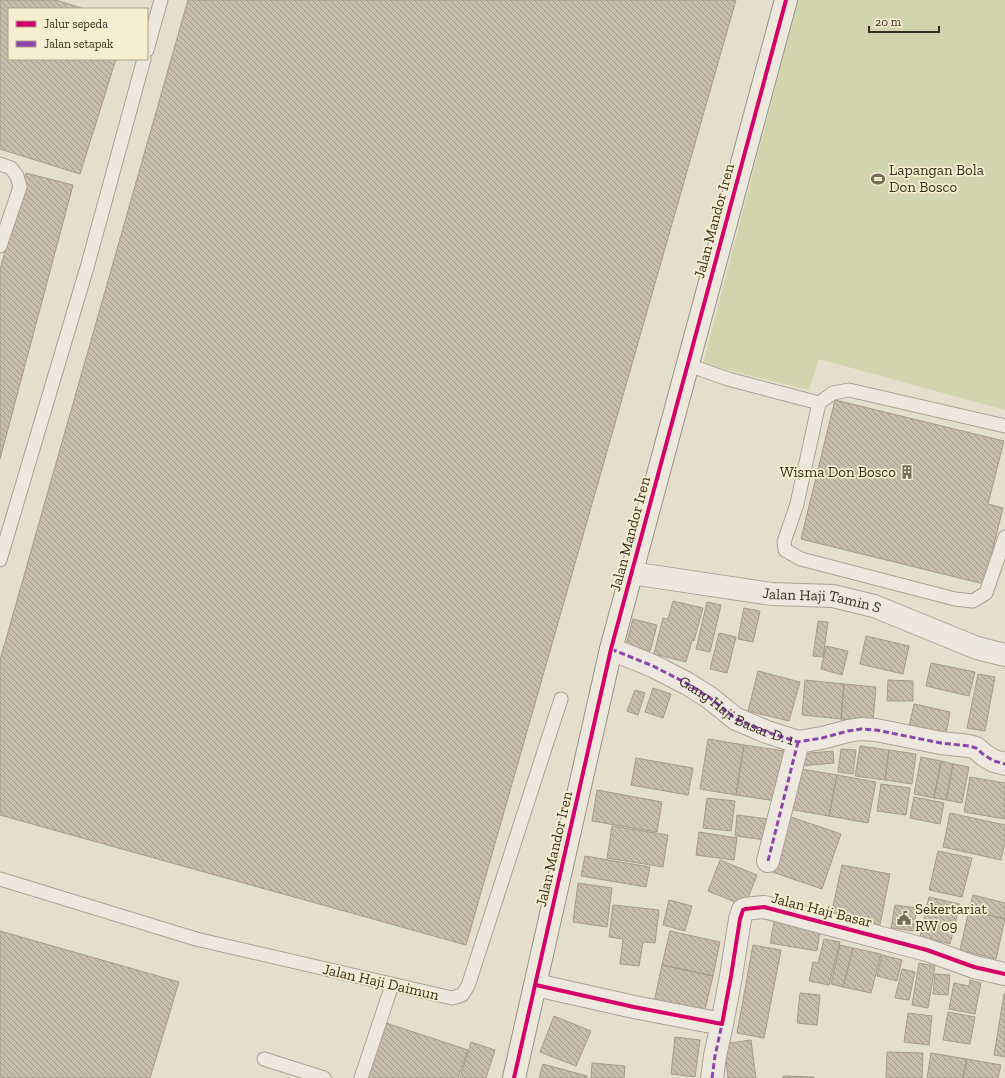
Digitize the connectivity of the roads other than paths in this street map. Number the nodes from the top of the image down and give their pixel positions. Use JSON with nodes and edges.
{"nodes":[{"id":1,"x":161,"y":0,"type":"edge"},
{"id":2,"x":786,"y":0,"type":"edge"},
{"id":3,"x":148,"y":46,"type":"edge"},
{"id":4,"x":144,"y":60,"type":"edge"},
{"id":5,"x":0,"y":164,"type":"edge"},
{"id":6,"x":0,"y":246,"type":"edge"},
{"id":7,"x":688,"y":364,"type":"junction"},
{"id":8,"x":819,"y":403,"type":"junction"},
{"id":9,"x":1005,"y":426,"type":"edge"},
{"id":10,"x":1005,"y":537,"type":"edge"},
{"id":11,"x":0,"y":560,"type":"edge"},
{"id":12,"x":631,"y":573,"type":"junction"},
{"id":13,"x":611,"y":649,"type":"junction"},
{"id":14,"x":1005,"y":656,"type":"edge"},
{"id":15,"x":561,"y":699,"type":"dead end"},
{"id":16,"x":798,"y":742,"type":"junction"},
{"id":17,"x":1005,"y":764,"type":"edge"},
{"id":18,"x":768,"y":860,"type":"dead end"},
{"id":19,"x":0,"y":879,"type":"edge"},
{"id":20,"x":1005,"y":974,"type":"edge"},
{"id":21,"x":392,"y":985,"type":"junction"},
{"id":22,"x":536,"y":985,"type":"junction"},
{"id":23,"x":722,"y":1024,"type":"junction"},
{"id":24,"x":264,"y":1059,"type":"dead end"},
{"id":25,"x":324,"y":1078,"type":"edge"},
{"id":26,"x":361,"y":1078,"type":"edge"},
{"id":27,"x":514,"y":1078,"type":"edge"},
{"id":28,"x":712,"y":1078,"type":"edge"}],
"edges":[{"from":1,"to":3,"type":"lane"},
{"from":2,"to":7,"type":"street","name":"Jalan Mandor Iren"},
{"from":4,"to":11,"type":"lane"},
{"from":5,"to":6,"type":"lane"},
{"from":7,"to":8,"type":"lane"},
{"from":7,"to":12,"type":"street","name":"Jalan Mandor Iren"},
{"from":8,"to":9,"type":"lane"},
{"from":8,"to":10,"type":"lane"},
{"from":12,"to":13,"type":"street","name":"Jalan Mandor Iren"},
{"from":12,"to":14,"type":"street","name":"Jalan Haji Tamin S"},
{"from":13,"to":16,"type":"street","name":"Gang Haji Basar D. 1"},
{"from":13,"to":22,"type":"street","name":"Jalan Mandor Iren"},
{"from":15,"to":21,"type":"lane","name":"Jalan Haji Daimun"},
{"from":16,"to":17,"type":"street","name":"Gang Haji Basar D. 1"},
{"from":16,"to":18,"type":"street"},
{"from":19,"to":21,"type":"lane","name":"Jalan Haji Daimun"},
{"from":20,"to":23,"type":"street","name":"Jalan Haji Basar"},
{"from":21,"to":26,"type":"lane"},
{"from":22,"to":23,"type":"street"},
{"from":22,"to":27,"type":"street","name":"Jalan Mandor Iren"},
{"from":23,"to":28,"type":"street"},
{"from":24,"to":25,"type":"lane"}]}
